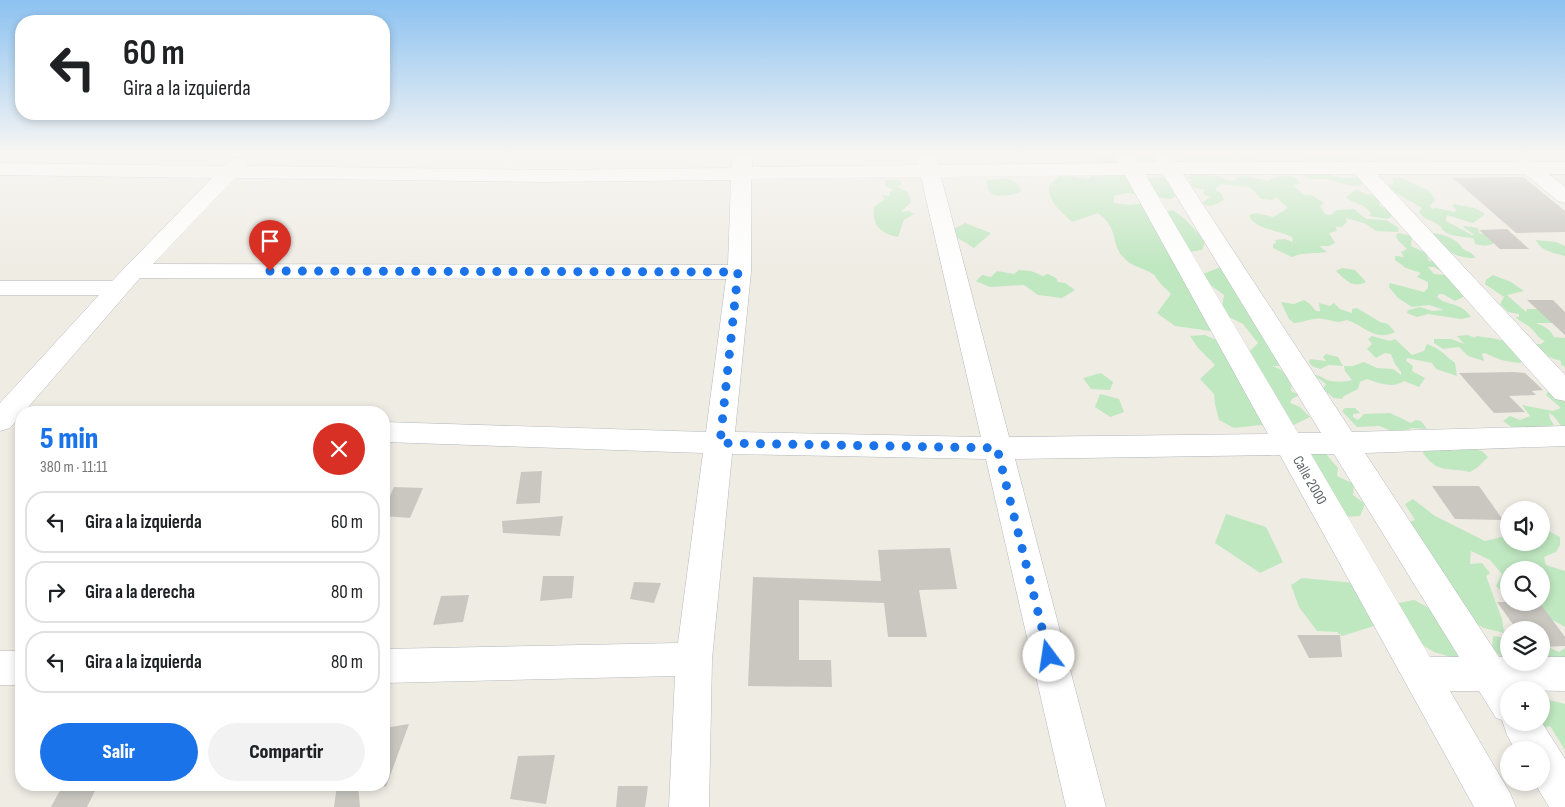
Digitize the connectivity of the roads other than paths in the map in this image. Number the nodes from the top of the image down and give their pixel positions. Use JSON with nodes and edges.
{"nodes":[{"id":1,"x":212,"y":191,"type":"edge"},
{"id":2,"x":741,"y":191,"type":"edge"},
{"id":3,"x":934,"y":191,"type":"edge"},
{"id":4,"x":1144,"y":191,"type":"edge"},
{"id":5,"x":1183,"y":191,"type":"edge"},
{"id":6,"x":1381,"y":191,"type":"edge"},
{"id":7,"x":1230,"y":265,"type":"junction"},
{"id":8,"x":1187,"y":266,"type":"junction"},
{"id":9,"x":134,"y":271,"type":"junction"},
{"id":10,"x":738,"y":272,"type":"junction"},
{"id":11,"x":0,"y":288,"type":"edge"},
{"id":12,"x":118,"y":288,"type":"junction"},
{"id":13,"x":1565,"y":392,"type":"edge"},
{"id":14,"x":0,"y":421,"type":"edge"},
{"id":15,"x":0,"y":430,"type":"edge"},
{"id":16,"x":15,"y":430,"type":"edge"},
{"id":17,"x":390,"y":432,"type":"edge"},
{"id":18,"x":1565,"y":436,"type":"edge"},
{"id":19,"x":1341,"y":442,"type":"junction"},
{"id":20,"x":720,"y":443,"type":"junction"},
{"id":21,"x":1289,"y":445,"type":"junction"},
{"id":22,"x":997,"y":448,"type":"junction"},
{"id":23,"x":694,"y":658,"type":"junction"},
{"id":24,"x":390,"y":666,"type":"edge"},
{"id":25,"x":0,"y":668,"type":"edge"},
{"id":26,"x":15,"y":668,"type":"edge"},
{"id":27,"x":1489,"y":673,"type":"junction"},
{"id":28,"x":1420,"y":674,"type":"junction"},
{"id":29,"x":1565,"y":674,"type":"edge"},
{"id":30,"x":1500,"y":691,"type":"edge"},
{"id":31,"x":1550,"y":771,"type":"edge"},
{"id":32,"x":1565,"y":795,"type":"edge"},
{"id":33,"x":689,"y":807,"type":"edge"},
{"id":34,"x":1086,"y":807,"type":"edge"},
{"id":35,"x":1496,"y":807,"type":"edge"}],
"edges":[{"from":1,"to":9,"type":"street"},
{"from":2,"to":10,"type":"street"},
{"from":3,"to":22,"type":"street"},
{"from":4,"to":8,"type":"street","name":"Calle 2000"},
{"from":5,"to":7,"type":"street"},
{"from":6,"to":13,"type":"street"},
{"from":7,"to":8,"type":"street"},
{"from":7,"to":19,"type":"street"},
{"from":8,"to":21,"type":"street","name":"Calle 2000"},
{"from":9,"to":10,"type":"street"},
{"from":9,"to":12,"type":"street"},
{"from":10,"to":20,"type":"street"},
{"from":11,"to":12,"type":"street"},
{"from":12,"to":14,"type":"street"},
{"from":15,"to":16,"type":"street"},
{"from":17,"to":20,"type":"street"},
{"from":18,"to":19,"type":"street"},
{"from":19,"to":21,"type":"street"},
{"from":19,"to":27,"type":"street"},
{"from":20,"to":22,"type":"street"},
{"from":20,"to":23,"type":"street"},
{"from":21,"to":22,"type":"street"},
{"from":21,"to":28,"type":"street","name":"Calle 2000"},
{"from":22,"to":34,"type":"street"},
{"from":23,"to":24,"type":"street"},
{"from":23,"to":33,"type":"street"},
{"from":25,"to":26,"type":"street"},
{"from":27,"to":28,"type":"street"},
{"from":27,"to":29,"type":"street"},
{"from":27,"to":30,"type":"street"},
{"from":28,"to":35,"type":"street","name":"Calle 2000"},
{"from":31,"to":32,"type":"street"}]}
